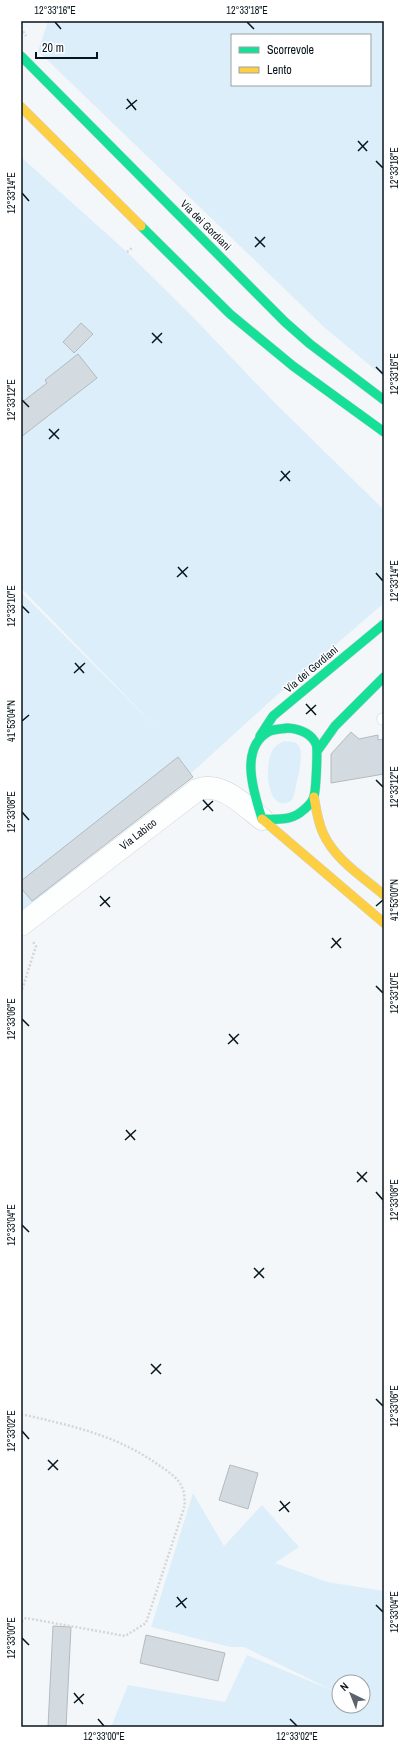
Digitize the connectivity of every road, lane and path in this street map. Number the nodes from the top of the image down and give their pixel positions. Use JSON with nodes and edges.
{"nodes":[{"id":1,"x":21,"y":56,"type":"edge"},
{"id":2,"x":21,"y":107,"type":"edge"},
{"id":3,"x":384,"y":400,"type":"edge"},
{"id":4,"x":384,"y":432,"type":"edge"},
{"id":5,"x":384,"y":624,"type":"edge"},
{"id":6,"x":384,"y":677,"type":"edge"},
{"id":7,"x":259,"y":737,"type":"junction"},
{"id":8,"x":318,"y":750,"type":"junction"},
{"id":9,"x":314,"y":797,"type":"junction"},
{"id":10,"x":262,"y":819,"type":"junction"},
{"id":11,"x":384,"y":895,"type":"edge"},
{"id":12,"x":384,"y":923,"type":"edge"},
{"id":13,"x":26,"y":933,"type":"edge"},
{"id":14,"x":21,"y":993,"type":"edge"},
{"id":15,"x":21,"y":1414,"type":"edge"},
{"id":16,"x":21,"y":1622,"type":"edge"}],
"edges":[{"from":1,"to":3,"type":"street","name":"Via dei Gordiani"},
{"from":2,"to":4,"type":"street"},
{"from":5,"to":7,"type":"street","name":"Via dei Gordiani"},
{"from":6,"to":8,"type":"street"},
{"from":7,"to":8,"type":"street"},
{"from":7,"to":10,"type":"street"},
{"from":8,"to":9,"type":"street"},
{"from":9,"to":10,"type":"street"},
{"from":9,"to":11,"type":"street"},
{"from":10,"to":12,"type":"street"},
{"from":10,"to":13,"type":"street","name":"Via Labico"},
{"from":13,"to":14,"type":"path"},
{"from":15,"to":16,"type":"path"}]}
